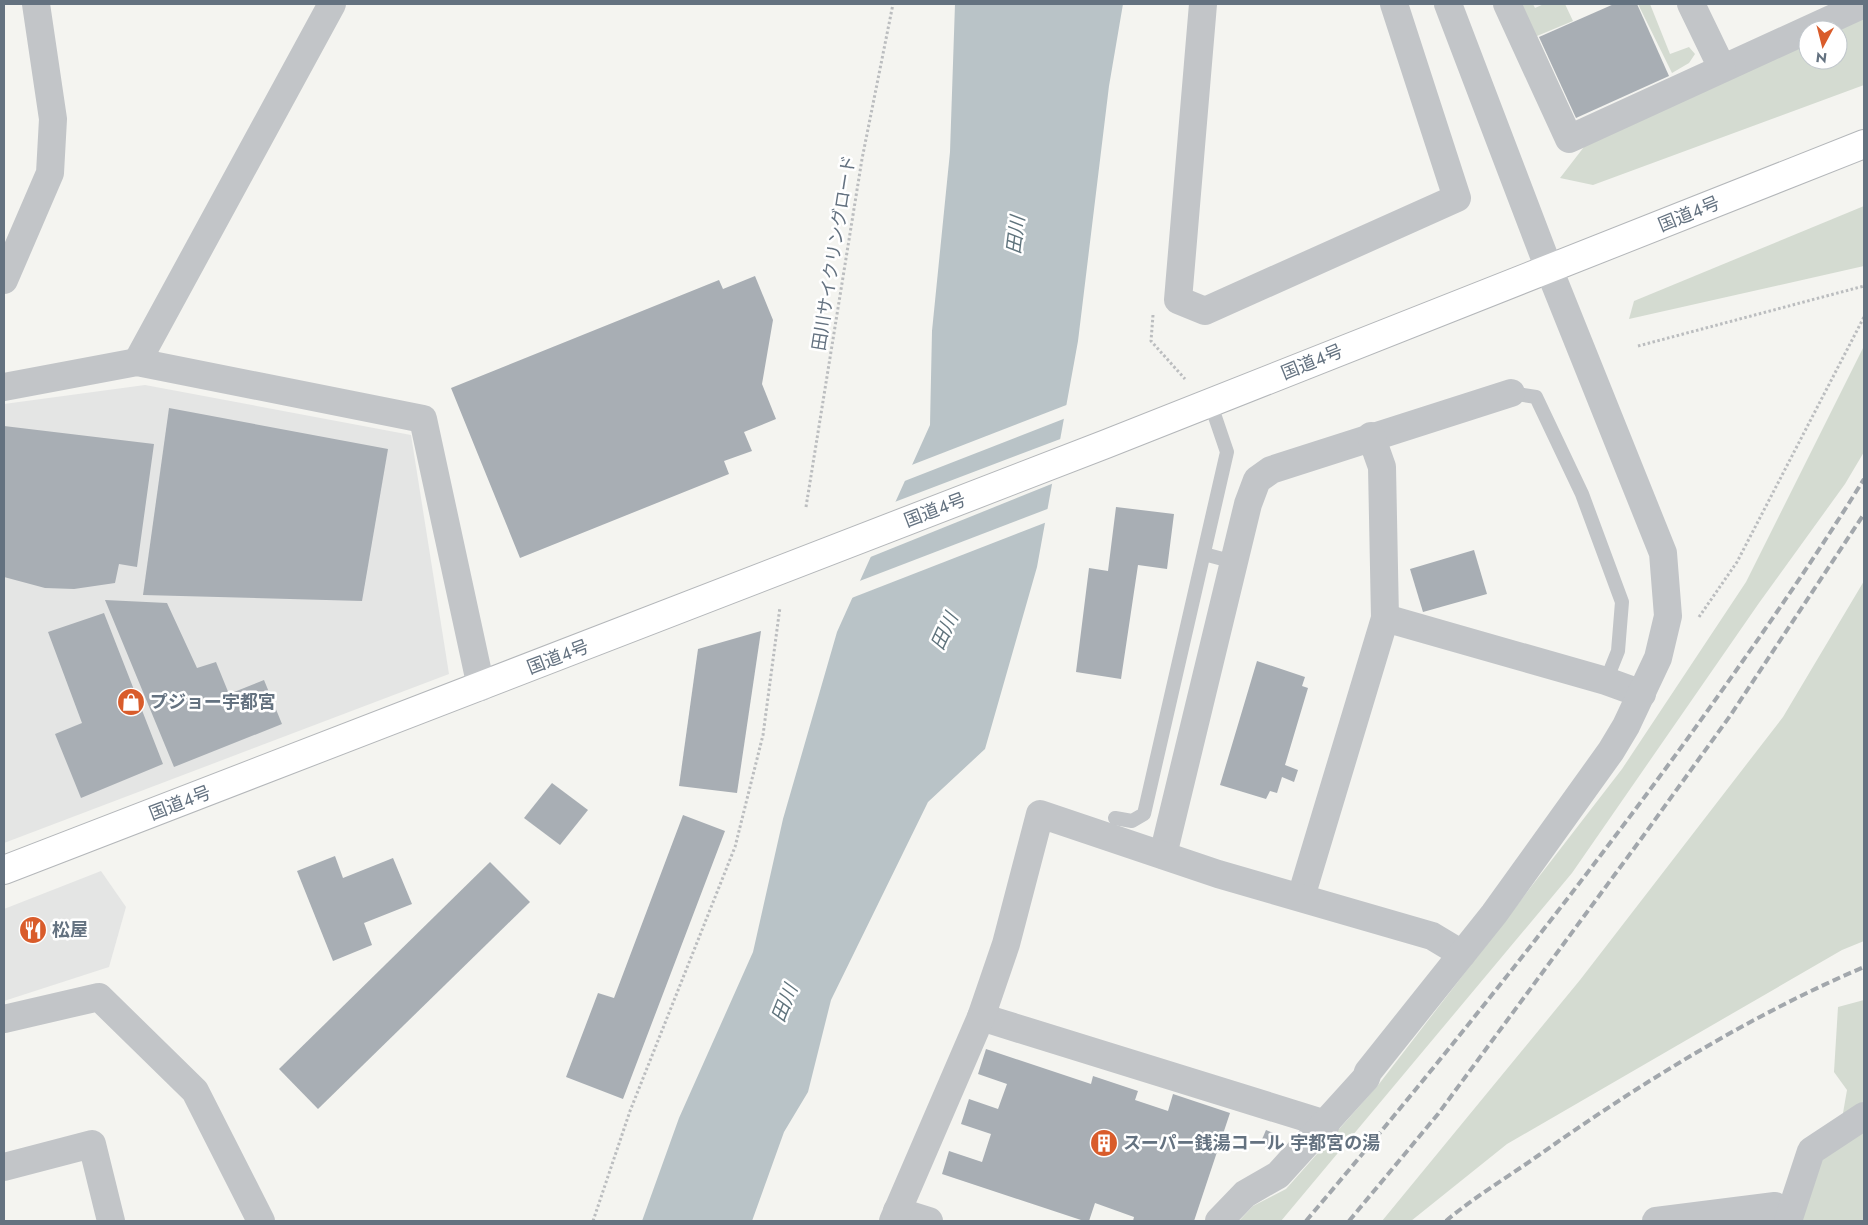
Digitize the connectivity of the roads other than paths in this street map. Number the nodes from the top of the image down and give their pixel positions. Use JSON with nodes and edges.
{"nodes":[{"id":1,"x":36,"y":4,"type":"edge"},
{"id":2,"x":332,"y":4,"type":"edge"},
{"id":3,"x":1203,"y":4,"type":"edge"},
{"id":4,"x":1394,"y":4,"type":"edge"},
{"id":5,"x":1448,"y":4,"type":"edge"},
{"id":6,"x":1507,"y":4,"type":"edge"},
{"id":7,"x":1691,"y":4,"type":"edge"},
{"id":8,"x":1864,"y":4,"type":"edge"},
{"id":9,"x":1722,"y":68,"type":"junction"},
{"id":10,"x":1864,"y":144,"type":"edge"},
{"id":11,"x":1549,"y":269,"type":"junction"},
{"id":12,"x":4,"y":280,"type":"edge"},
{"id":13,"x":137,"y":362,"type":"junction"},
{"id":14,"x":4,"y":387,"type":"edge"},
{"id":15,"x":1511,"y":393,"type":"joint"},
{"id":16,"x":1210,"y":402,"type":"junction"},
{"id":17,"x":1371,"y":436,"type":"junction"},
{"id":18,"x":1204,"y":554,"type":"junction"},
{"id":19,"x":1234,"y":562,"type":"junction"},
{"id":20,"x":1384,"y":618,"type":"junction"},
{"id":21,"x":1606,"y":681,"type":"junction"},
{"id":22,"x":481,"y":687,"type":"junction"},
{"id":23,"x":1642,"y":694,"type":"junction"},
{"id":24,"x":1114,"y":818,"type":"dead end"},
{"id":25,"x":1163,"y":855,"type":"junction"},
{"id":26,"x":4,"y":870,"type":"edge"},
{"id":27,"x":1301,"y":897,"type":"junction"},
{"id":28,"x":1462,"y":954,"type":"junction"},
{"id":29,"x":980,"y":1017,"type":"junction"},
{"id":30,"x":4,"y":1019,"type":"edge"},
{"id":31,"x":1864,"y":1116,"type":"edge"},
{"id":32,"x":1326,"y":1124,"type":"junction"},
{"id":33,"x":4,"y":1167,"type":"edge"},
{"id":34,"x":1781,"y":1214,"type":"edge"},
{"id":35,"x":895,"y":1216,"type":"edge"},
{"id":36,"x":110,"y":1221,"type":"edge"},
{"id":37,"x":261,"y":1221,"type":"edge"},
{"id":38,"x":929,"y":1221,"type":"edge"},
{"id":39,"x":1219,"y":1221,"type":"edge"},
{"id":40,"x":1656,"y":1221,"type":"edge"}],
"edges":[{"from":1,"to":12,"type":"street"},
{"from":2,"to":13,"type":"street"},
{"from":3,"to":4,"type":"street"},
{"from":5,"to":11,"type":"street"},
{"from":6,"to":9,"type":"street"},
{"from":7,"to":9,"type":"street"},
{"from":8,"to":9,"type":"street"},
{"from":10,"to":11,"type":"highway","name":"国道4号"},
{"from":11,"to":16,"type":"highway","name":"国道4号"},
{"from":11,"to":23,"type":"street"},
{"from":13,"to":14,"type":"street"},
{"from":13,"to":22,"type":"street"},
{"from":15,"to":17,"type":"street"},
{"from":15,"to":21,"type":"lane"},
{"from":16,"to":18,"type":"lane"},
{"from":16,"to":22,"type":"highway","name":"国道4号"},
{"from":17,"to":19,"type":"street"},
{"from":17,"to":20,"type":"street"},
{"from":18,"to":19,"type":"lane"},
{"from":18,"to":24,"type":"lane"},
{"from":19,"to":25,"type":"street"},
{"from":20,"to":21,"type":"street"},
{"from":20,"to":27,"type":"street"},
{"from":21,"to":23,"type":"street"},
{"from":22,"to":26,"type":"highway","name":"国道4号"},
{"from":23,"to":28,"type":"street"},
{"from":25,"to":27,"type":"street"},
{"from":25,"to":29,"type":"street"},
{"from":27,"to":28,"type":"street"},
{"from":28,"to":32,"type":"street"},
{"from":29,"to":32,"type":"street"},
{"from":29,"to":35,"type":"street"},
{"from":30,"to":37,"type":"street"},
{"from":31,"to":34,"type":"street"},
{"from":32,"to":39,"type":"street"},
{"from":33,"to":36,"type":"street"},
{"from":34,"to":40,"type":"street"},
{"from":35,"to":38,"type":"street"}]}
